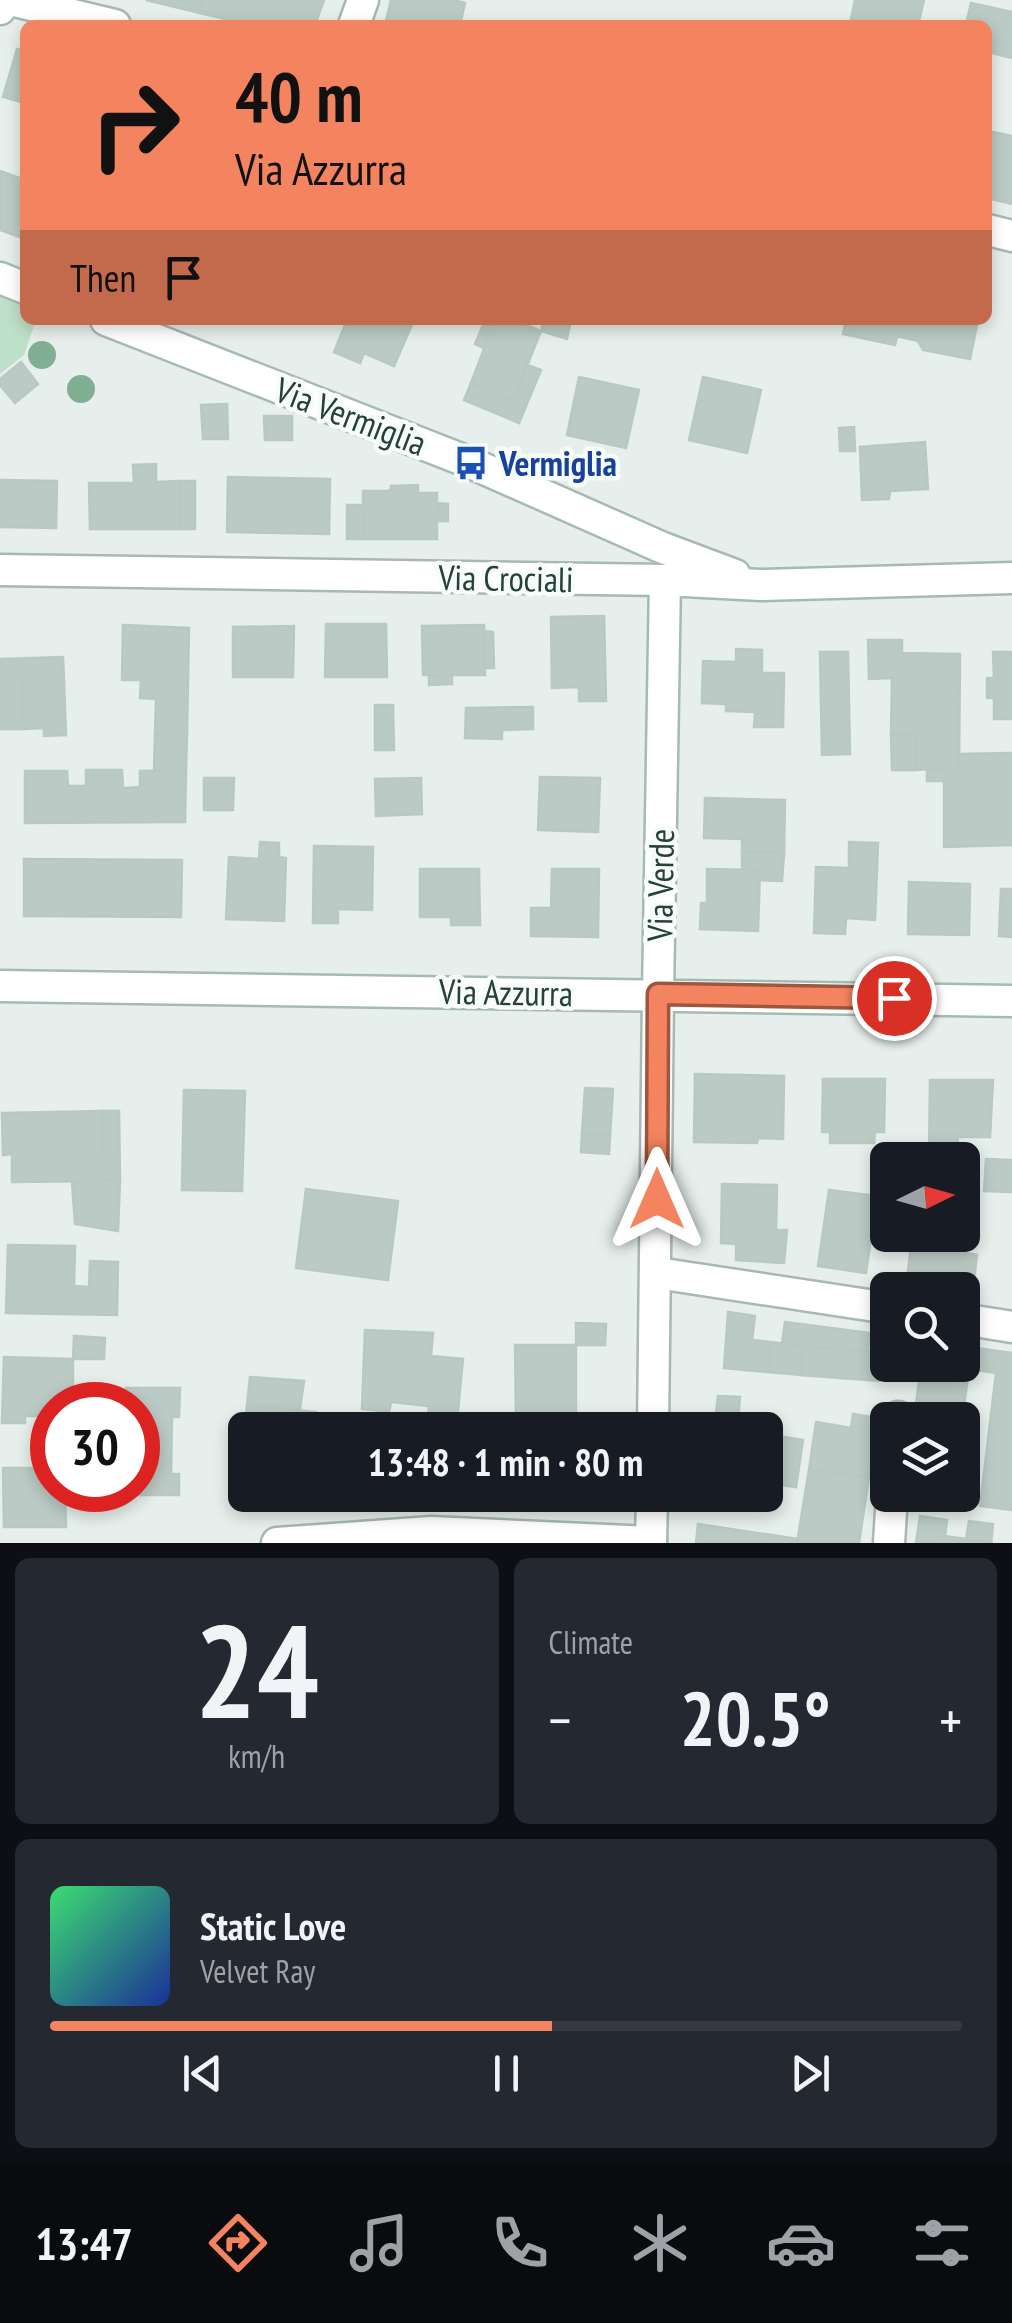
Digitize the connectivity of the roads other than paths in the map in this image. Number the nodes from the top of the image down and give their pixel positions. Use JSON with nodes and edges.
{"nodes":[{"id":1,"x":6,"y":0,"type":"edge"},
{"id":2,"x":0,"y":8,"type":"edge"},
{"id":3,"x":93,"y":20,"type":"edge"},
{"id":4,"x":119,"y":325,"type":"edge"},
{"id":5,"x":0,"y":570,"type":"edge"},
{"id":6,"x":1012,"y":578,"type":"edge"},
{"id":7,"x":665,"y":580,"type":"junction"},
{"id":8,"x":761,"y":585,"type":"junction"},
{"id":9,"x":0,"y":986,"type":"edge"},
{"id":10,"x":658,"y":994,"type":"junction"},
{"id":11,"x":1012,"y":1001,"type":"edge"},
{"id":12,"x":656,"y":1273,"type":"junction"},
{"id":13,"x":870,"y":1305,"type":"edge"},
{"id":14,"x":980,"y":1322,"type":"edge"},
{"id":15,"x":1012,"y":1327,"type":"edge"},
{"id":16,"x":653,"y":1412,"type":"edge"},
{"id":17,"x":652,"y":1512,"type":"edge"},
{"id":18,"x":891,"y":1512,"type":"edge"},
{"id":19,"x":651,"y":1542,"type":"edge"},
{"id":20,"x":277,"y":1543,"type":"edge"},
{"id":21,"x":888,"y":1543,"type":"edge"}],
"edges":[{"from":1,"to":2,"type":"street"},
{"from":1,"to":3,"type":"street"},
{"from":4,"to":8,"type":"street","name":"Via Vermiglia"},
{"from":5,"to":7,"type":"street","name":"Via Crociali"},
{"from":6,"to":8,"type":"street","name":"Via Crociali"},
{"from":7,"to":8,"type":"street","name":"Via Crociali"},
{"from":7,"to":10,"type":"street","name":"Via Verde"},
{"from":9,"to":10,"type":"street","name":"Via Azzurra"},
{"from":10,"to":11,"type":"street","name":"Via Azzurra"},
{"from":10,"to":12,"type":"street","name":"Via Verde"},
{"from":12,"to":13,"type":"street"},
{"from":12,"to":16,"type":"street","name":"Via Verde"},
{"from":14,"to":15,"type":"street"},
{"from":17,"to":19,"type":"street"},
{"from":18,"to":21,"type":"street"},
{"from":19,"to":20,"type":"street"}]}
